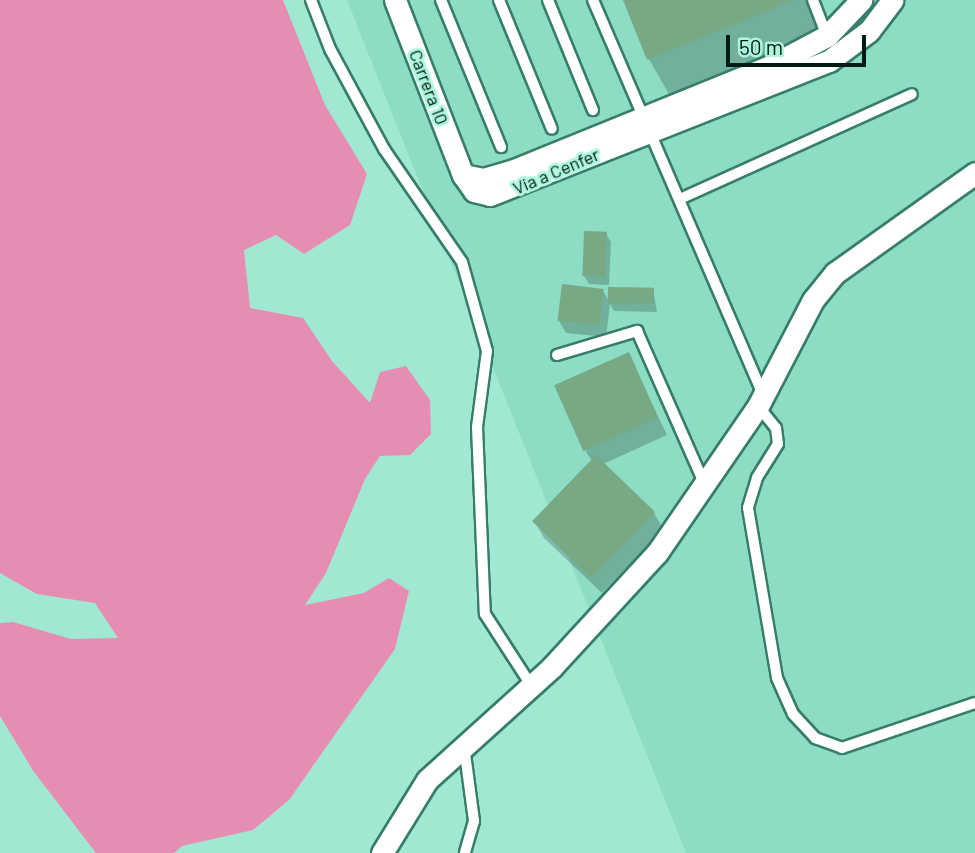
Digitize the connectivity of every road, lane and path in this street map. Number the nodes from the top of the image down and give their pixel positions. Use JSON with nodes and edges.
{"nodes":[{"id":1,"x":311,"y":0,"type":"edge"},
{"id":2,"x":395,"y":0,"type":"edge"},
{"id":3,"x":441,"y":0,"type":"edge"},
{"id":4,"x":499,"y":0,"type":"edge"},
{"id":5,"x":548,"y":0,"type":"edge"},
{"id":6,"x":593,"y":0,"type":"edge"},
{"id":7,"x":813,"y":0,"type":"edge"},
{"id":8,"x":892,"y":0,"type":"edge"},
{"id":9,"x":856,"y":3,"type":"edge"},
{"id":10,"x":827,"y":36,"type":"junction"},
{"id":11,"x":912,"y":94,"type":"dead end"},
{"id":12,"x":593,"y":110,"type":"dead end"},
{"id":13,"x":645,"y":124,"type":"junction"},
{"id":14,"x":552,"y":129,"type":"dead end"},
{"id":15,"x":500,"y":147,"type":"dead end"},
{"id":16,"x":975,"y":173,"type":"edge"},
{"id":17,"x":463,"y":175,"type":"joint"},
{"id":18,"x":682,"y":198,"type":"junction"},
{"id":19,"x":557,"y":355,"type":"dead end"},
{"id":20,"x":761,"y":401,"type":"junction"},
{"id":21,"x":705,"y":485,"type":"junction"},
{"id":22,"x":531,"y":685,"type":"junction"},
{"id":23,"x":975,"y":703,"type":"edge"},
{"id":24,"x":464,"y":744,"type":"junction"},
{"id":25,"x":382,"y":853,"type":"edge"},
{"id":26,"x":465,"y":853,"type":"edge"}],
"edges":[{"from":1,"to":22,"type":"lane"},
{"from":2,"to":17,"type":"street","name":"Carrera 10"},
{"from":3,"to":15,"type":"lane"},
{"from":4,"to":14,"type":"lane"},
{"from":5,"to":12,"type":"lane"},
{"from":6,"to":13,"type":"lane"},
{"from":7,"to":10,"type":"lane"},
{"from":8,"to":13,"type":"street","name":"Vía a Cenfer"},
{"from":9,"to":10,"type":"street","name":"Vía a Cenfer"},
{"from":10,"to":13,"type":"street","name":"Vía a Cenfer"},
{"from":11,"to":18,"type":"lane"},
{"from":13,"to":17,"type":"street","name":"Vía a Cenfer"},
{"from":13,"to":18,"type":"lane"},
{"from":16,"to":20,"type":"street"},
{"from":18,"to":20,"type":"lane"},
{"from":19,"to":21,"type":"lane"},
{"from":20,"to":21,"type":"street"},
{"from":20,"to":23,"type":"lane"},
{"from":21,"to":22,"type":"street"},
{"from":22,"to":24,"type":"street"},
{"from":24,"to":25,"type":"street"},
{"from":24,"to":26,"type":"lane"}]}
